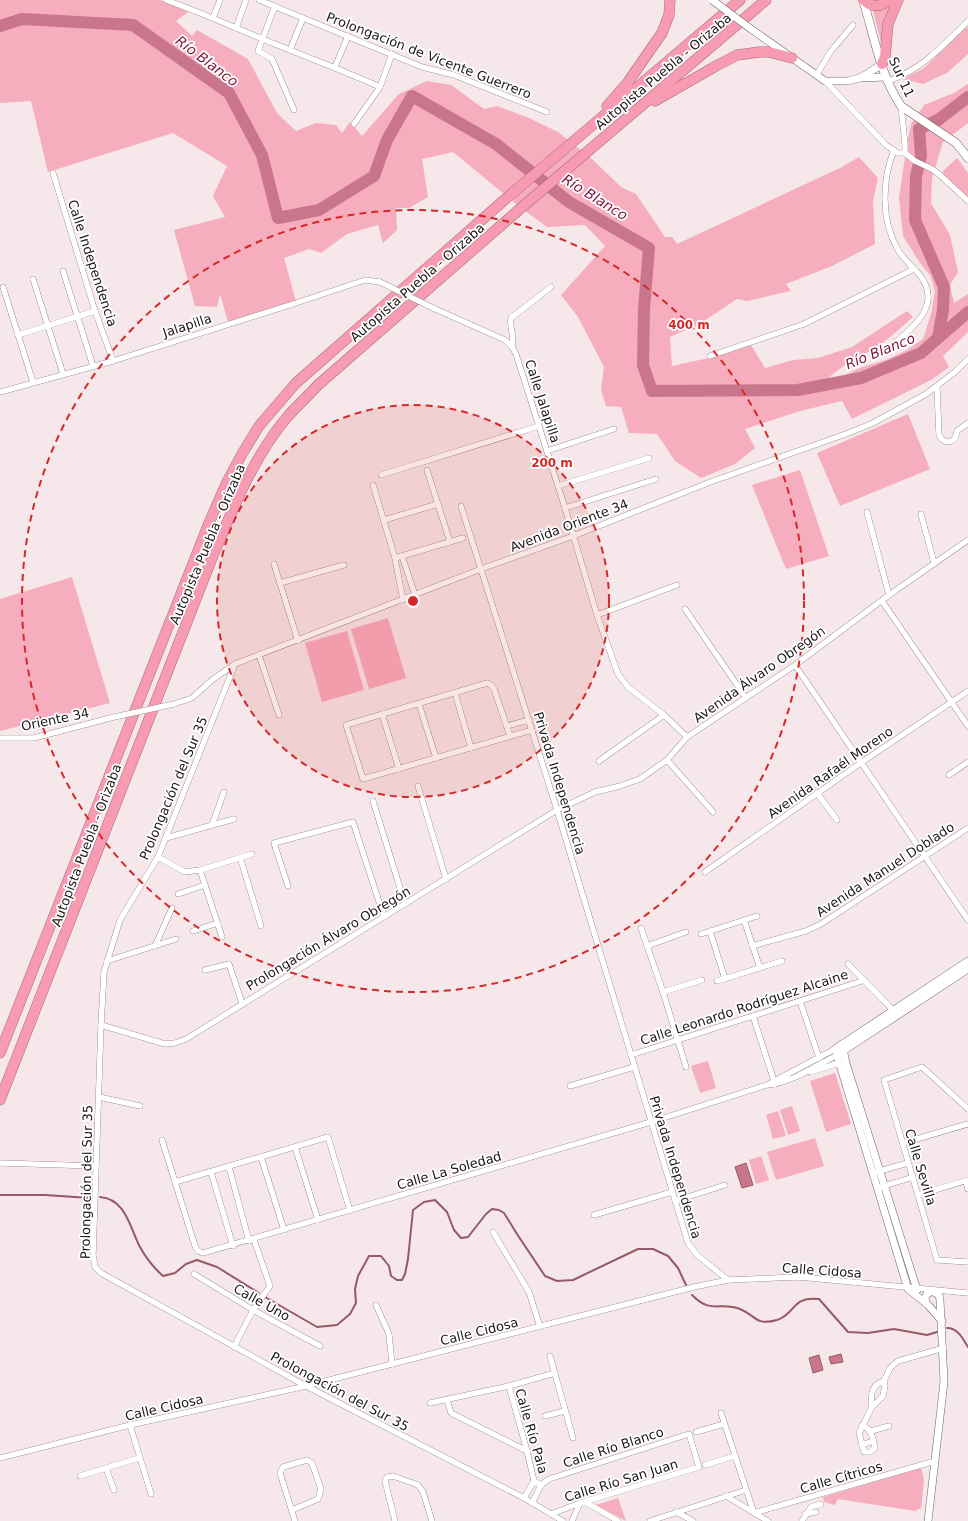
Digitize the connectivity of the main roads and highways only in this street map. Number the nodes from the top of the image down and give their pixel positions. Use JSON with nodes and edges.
{"nodes":[{"id":1,"x":670,"y":0,"type":"edge"},
{"id":2,"x":740,"y":0,"type":"edge"},
{"id":3,"x":766,"y":0,"type":"edge"},
{"id":4,"x":863,"y":0,"type":"edge"},
{"id":5,"x":889,"y":0,"type":"edge"},
{"id":6,"x":898,"y":0,"type":"edge"},
{"id":7,"x":792,"y":58,"type":"road end"},
{"id":8,"x":882,"y":64,"type":"junction"},
{"id":9,"x":588,"y":129,"type":"junction"},
{"id":10,"x":609,"y":133,"type":"junction"},
{"id":11,"x":968,"y":158,"type":"edge"},
{"id":12,"x":0,"y":1053,"type":"edge"},
{"id":13,"x":0,"y":1100,"type":"edge"}],
"edges":[{"from":1,"to":9,"type":"highway"},
{"from":2,"to":9,"type":"highway","name":"Autopista Puebla - Orizaba"},
{"from":3,"to":10,"type":"highway","name":"Autopista Puebla - Orizaba"},
{"from":4,"to":5,"type":"highway"},
{"from":4,"to":8,"type":"main road","name":"Sur 11"},
{"from":6,"to":8,"type":"highway"},
{"from":7,"to":10,"type":"highway"},
{"from":8,"to":11,"type":"main road","name":"Sur 11"},
{"from":9,"to":12,"type":"highway","name":"Autopista Puebla - Orizaba"},
{"from":10,"to":13,"type":"highway","name":"Autopista Puebla - Orizaba"}]}
